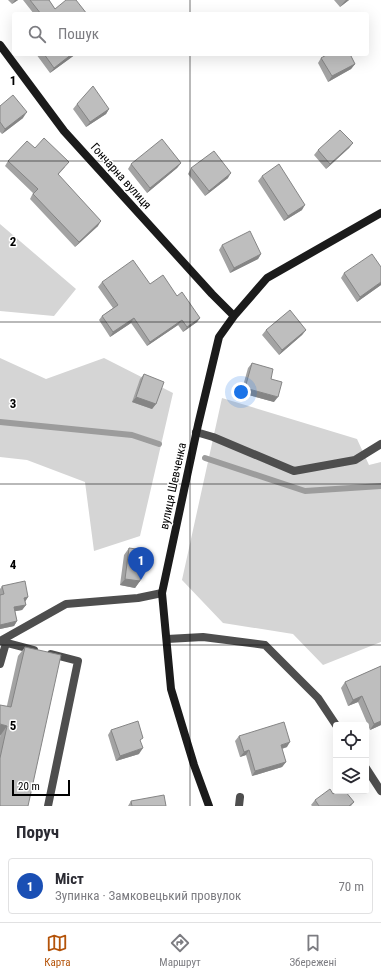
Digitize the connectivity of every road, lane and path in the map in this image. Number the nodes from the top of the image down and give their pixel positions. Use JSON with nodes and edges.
{"nodes":[{"id":1,"x":0,"y":45,"type":"edge"},
{"id":2,"x":381,"y":212,"type":"edge"},
{"id":3,"x":234,"y":316,"type":"junction"},
{"id":4,"x":196,"y":432,"type":"junction"},
{"id":5,"x":381,"y":444,"type":"edge"},
{"id":6,"x":162,"y":593,"type":"junction"},
{"id":7,"x":167,"y":640,"type":"junction"},
{"id":8,"x":2,"y":642,"type":"edge"},
{"id":9,"x":0,"y":664,"type":"edge"},
{"id":10,"x":334,"y":722,"type":"edge"},
{"id":11,"x":369,"y":773,"type":"edge"},
{"id":12,"x":381,"y":792,"type":"edge"},
{"id":13,"x":240,"y":797,"type":"dead end"},
{"id":14,"x":48,"y":806,"type":"edge"},
{"id":15,"x":209,"y":806,"type":"edge"},
{"id":16,"x":239,"y":806,"type":"edge"}],
"edges":[{"from":1,"to":3,"type":"main road","name":"Гончарна вулиця"},
{"from":2,"to":3,"type":"main road","name":"вулиця Шевченка"},
{"from":3,"to":4,"type":"main road","name":"вулиця Шевченка"},
{"from":4,"to":5,"type":"street"},
{"from":4,"to":6,"type":"main road","name":"вулиця Шевченка"},
{"from":6,"to":7,"type":"main road","name":"вулиця Шевченка"},
{"from":6,"to":8,"type":"street"},
{"from":7,"to":10,"type":"street"},
{"from":7,"to":15,"type":"main road","name":"вулиця Шевченка"},
{"from":8,"to":9,"type":"street"},
{"from":8,"to":14,"type":"street"},
{"from":11,"to":12,"type":"street"},
{"from":13,"to":16,"type":"street"}]}
